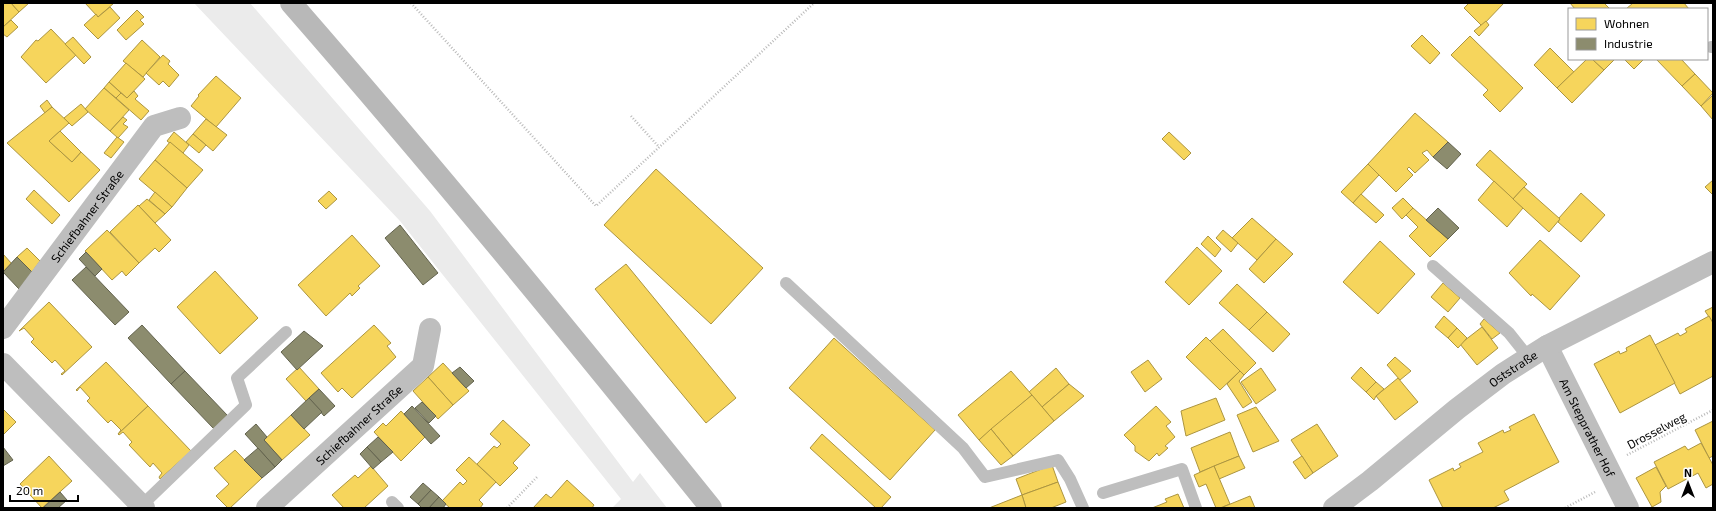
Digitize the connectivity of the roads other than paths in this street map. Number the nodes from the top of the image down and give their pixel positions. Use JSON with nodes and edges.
{"nodes":[{"id":1,"x":291,"y":3,"type":"edge"},
{"id":2,"x":180,"y":118,"type":"dead end"},
{"id":3,"x":1713,"y":262,"type":"edge"},
{"id":4,"x":1433,"y":266,"type":"dead end"},
{"id":5,"x":786,"y":283,"type":"dead end"},
{"id":6,"x":3,"y":328,"type":"edge"},
{"id":7,"x":430,"y":329,"type":"dead end"},
{"id":8,"x":286,"y":332,"type":"dead end"},
{"id":9,"x":1547,"y":346,"type":"junction"},
{"id":10,"x":1529,"y":358,"type":"junction"},
{"id":11,"x":3,"y":364,"type":"edge"},
{"id":12,"x":1103,"y":493,"type":"dead end"},
{"id":13,"x":142,"y":507,"type":"edge"},
{"id":14,"x":268,"y":508,"type":"edge"},
{"id":15,"x":711,"y":508,"type":"edge"},
{"id":16,"x":1083,"y":508,"type":"edge"},
{"id":17,"x":1196,"y":508,"type":"edge"},
{"id":18,"x":1334,"y":508,"type":"edge"},
{"id":19,"x":1628,"y":508,"type":"edge"}],
"edges":[{"from":1,"to":15,"type":"main road"},
{"from":2,"to":6,"type":"street","name":"Schiefbahner Straße"},
{"from":3,"to":9,"type":"street","name":"Oststraße"},
{"from":4,"to":10,"type":"lane"},
{"from":5,"to":16,"type":"lane"},
{"from":7,"to":14,"type":"street","name":"Schiefbahner Straße"},
{"from":8,"to":13,"type":"lane"},
{"from":9,"to":10,"type":"street","name":"Oststraße"},
{"from":9,"to":19,"type":"street","name":"Am Stepprather Hof"},
{"from":10,"to":18,"type":"street","name":"Oststraße"},
{"from":11,"to":13,"type":"street"},
{"from":12,"to":17,"type":"lane"}]}
